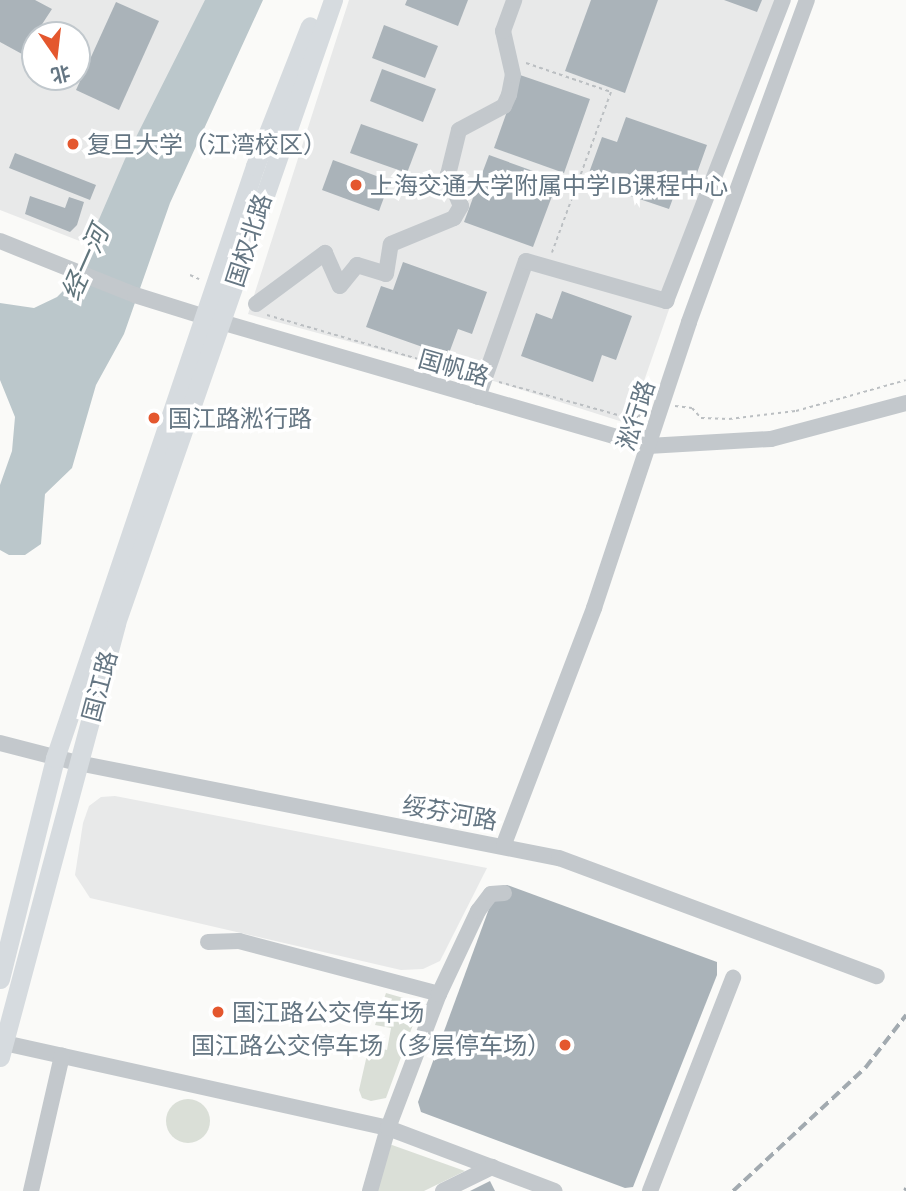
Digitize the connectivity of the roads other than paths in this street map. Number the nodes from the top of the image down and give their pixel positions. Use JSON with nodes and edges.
{"nodes":[{"id":1,"x":320,"y":0,"type":"edge"},
{"id":2,"x":333,"y":0,"type":"edge"},
{"id":3,"x":514,"y":0,"type":"edge"},
{"id":4,"x":783,"y":0,"type":"edge"},
{"id":5,"x":807,"y":0,"type":"edge"},
{"id":6,"x":0,"y":241,"type":"edge"},
{"id":7,"x":256,"y":304,"type":"road end"},
{"id":8,"x":213,"y":319,"type":"junction"},
{"id":9,"x":478,"y":397,"type":"junction"},
{"id":10,"x":906,"y":403,"type":"edge"},
{"id":11,"x":648,"y":446,"type":"junction"},
{"id":12,"x":0,"y":743,"type":"edge"},
{"id":13,"x":55,"y":758,"type":"junction"},
{"id":14,"x":78,"y":764,"type":"junction"},
{"id":15,"x":504,"y":844,"type":"junction"},
{"id":16,"x":31,"y":856,"type":"junction"},
{"id":17,"x":52,"y":862,"type":"junction"},
{"id":18,"x":504,"y":893,"type":"dead end"},
{"id":19,"x":208,"y":942,"type":"dead end"},
{"id":20,"x":877,"y":976,"type":"dead end"},
{"id":21,"x":733,"y":978,"type":"dead end"},
{"id":22,"x":0,"y":979,"type":"edge"},
{"id":23,"x":439,"y":994,"type":"junction"},
{"id":24,"x":1,"y":1047,"type":"edge"},
{"id":25,"x":62,"y":1056,"type":"junction"},
{"id":26,"x":388,"y":1128,"type":"junction"},
{"id":27,"x":492,"y":1167,"type":"junction"},
{"id":28,"x":31,"y":1191,"type":"edge"},
{"id":29,"x":370,"y":1191,"type":"edge"},
{"id":30,"x":443,"y":1191,"type":"edge"},
{"id":31,"x":555,"y":1191,"type":"edge"},
{"id":32,"x":650,"y":1191,"type":"edge"}],
"edges":[{"from":1,"to":8,"type":"main road","name":"国权北路"},
{"from":2,"to":8,"type":"main road","name":"国权北路"},
{"from":3,"to":7,"type":"street"},
{"from":4,"to":9,"type":"street"},
{"from":5,"to":11,"type":"street","name":"淞行路"},
{"from":6,"to":8,"type":"street","name":"国帆路"},
{"from":8,"to":9,"type":"street","name":"国帆路"},
{"from":8,"to":13,"type":"main road","name":"国江路"},
{"from":8,"to":14,"type":"main road","name":"国江路"},
{"from":9,"to":11,"type":"street","name":"国帆路"},
{"from":10,"to":11,"type":"street","name":"国帆路"},
{"from":11,"to":15,"type":"street","name":"淞行路"},
{"from":12,"to":13,"type":"street","name":"绥芬河路"},
{"from":13,"to":14,"type":"street","name":"绥芬河路"},
{"from":13,"to":16,"type":"main road","name":"国江路"},
{"from":14,"to":15,"type":"street","name":"绥芬河路"},
{"from":14,"to":17,"type":"main road","name":"国江路"},
{"from":15,"to":20,"type":"street","name":"绥芬河路"},
{"from":16,"to":17,"type":"street"},
{"from":16,"to":22,"type":"main road","name":"国江路"},
{"from":17,"to":24,"type":"main road","name":"国江路"},
{"from":18,"to":23,"type":"street"},
{"from":19,"to":23,"type":"street"},
{"from":21,"to":32,"type":"street"},
{"from":23,"to":26,"type":"street"},
{"from":24,"to":25,"type":"street"},
{"from":25,"to":26,"type":"street"},
{"from":25,"to":28,"type":"street"},
{"from":26,"to":27,"type":"street"},
{"from":26,"to":29,"type":"street"},
{"from":27,"to":30,"type":"street"},
{"from":27,"to":31,"type":"street"}]}
